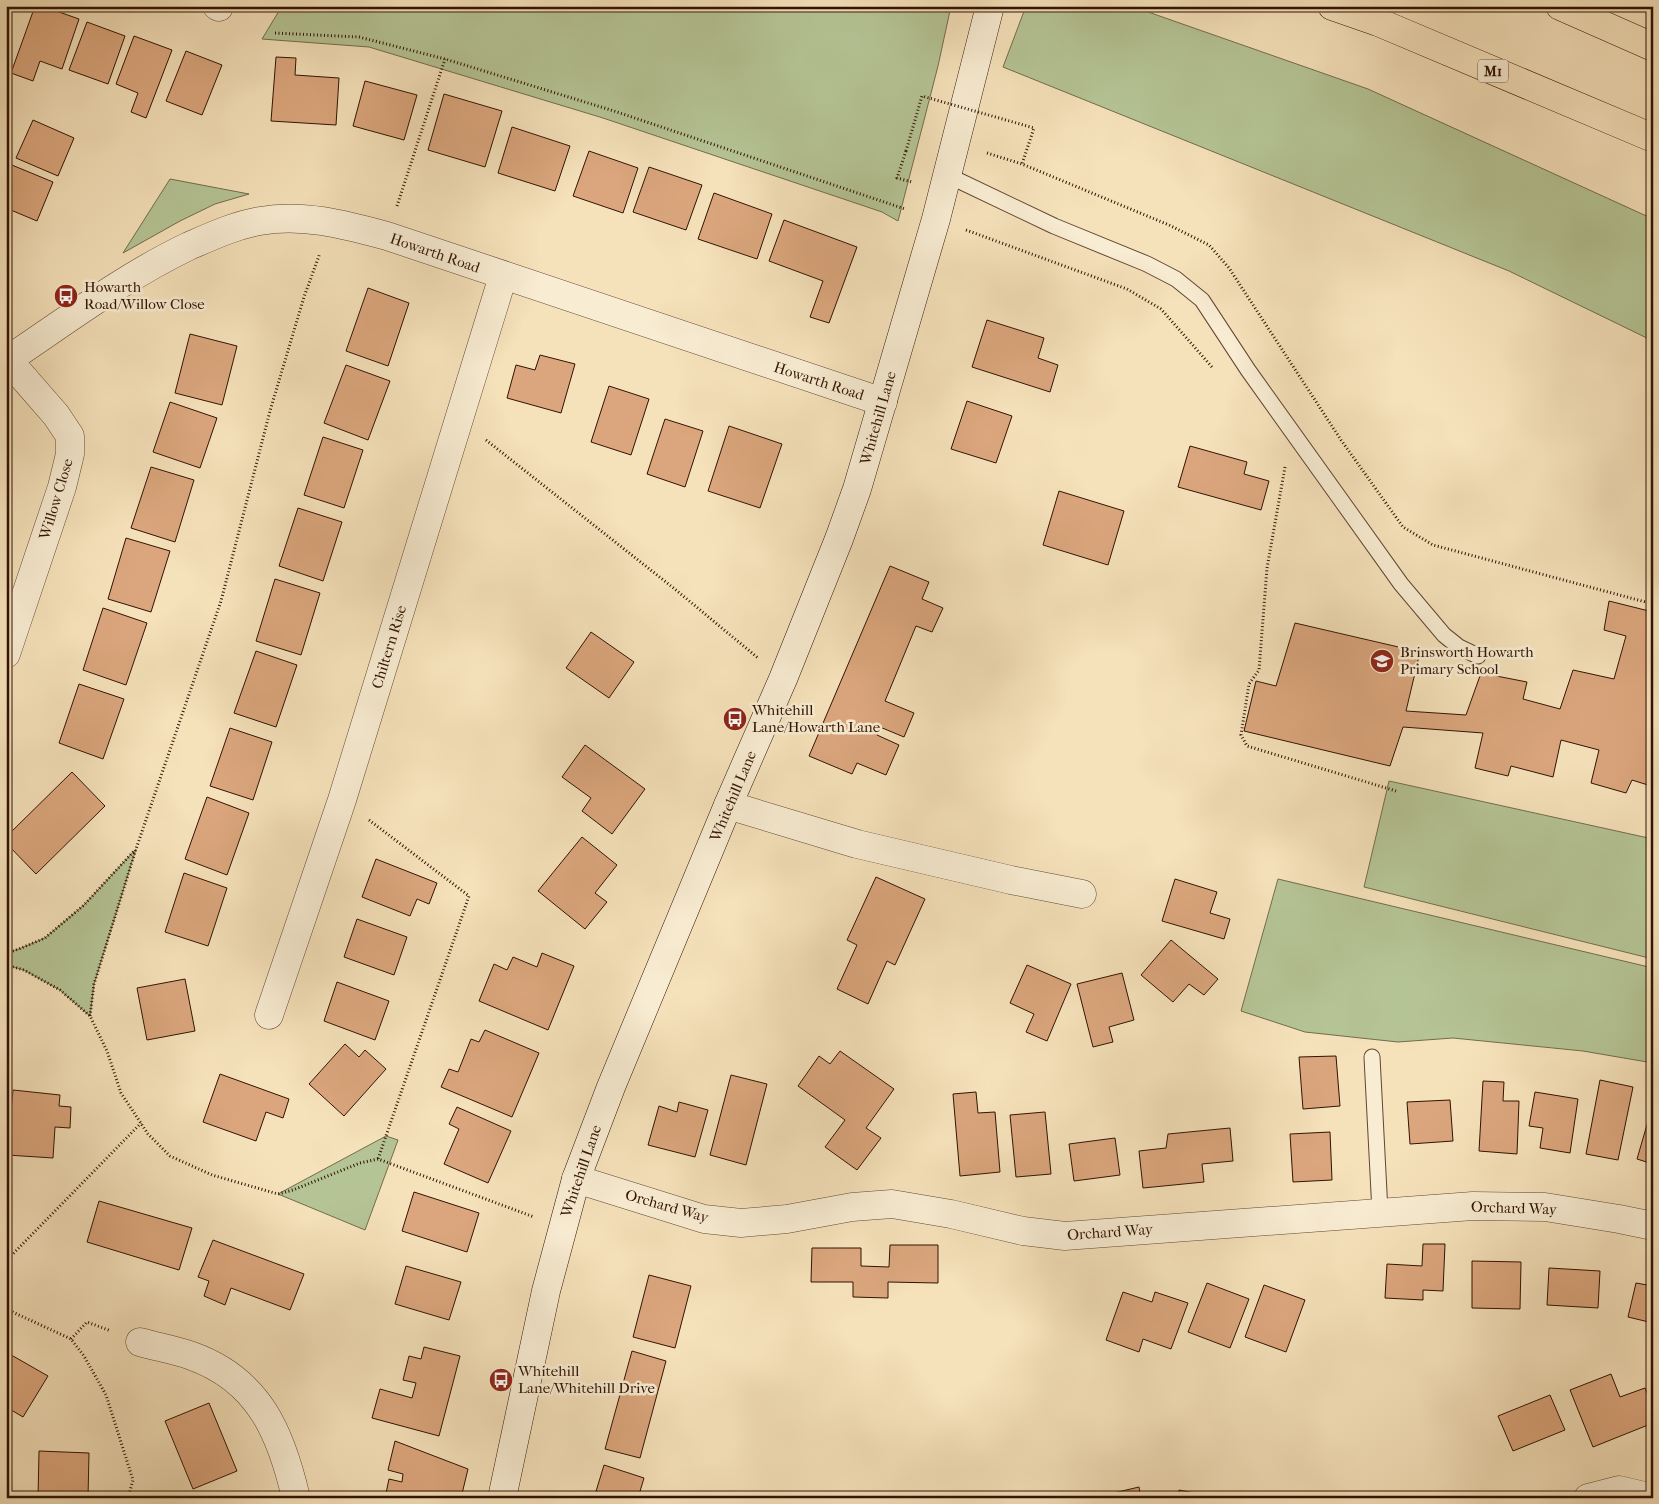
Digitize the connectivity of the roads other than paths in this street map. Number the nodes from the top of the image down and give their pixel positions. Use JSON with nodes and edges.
{"nodes":[{"id":1,"x":990,"y":6,"type":"edge"},
{"id":2,"x":1332,"y":6,"type":"edge"},
{"id":3,"x":1560,"y":6,"type":"edge"},
{"id":4,"x":1653,"y":47,"type":"edge"},
{"id":5,"x":1653,"y":138,"type":"edge"},
{"id":6,"x":947,"y":175,"type":"junction"},
{"id":7,"x":503,"y":276,"type":"junction"},
{"id":8,"x":7,"y":360,"type":"edge"},
{"id":9,"x":883,"y":402,"type":"junction"},
{"id":10,"x":6,"y":654,"type":"edge"},
{"id":11,"x":1478,"y":656,"type":"dead end"},
{"id":12,"x":728,"y":805,"type":"junction"},
{"id":13,"x":1082,"y":894,"type":"dead end"},
{"id":14,"x":269,"y":1015,"type":"dead end"},
{"id":15,"x":1372,"y":1057,"type":"dead end"},
{"id":16,"x":576,"y":1180,"type":"junction"},
{"id":17,"x":1380,"y":1212,"type":"junction"},
{"id":18,"x":1653,"y":1226,"type":"edge"},
{"id":19,"x":140,"y":1342,"type":"road end"},
{"id":20,"x":296,"y":1498,"type":"edge"},
{"id":21,"x":502,"y":1498,"type":"edge"},
{"id":22,"x":1588,"y":1498,"type":"edge"},
{"id":23,"x":1653,"y":1498,"type":"edge"}],
"edges":[{"from":1,"to":6,"type":"street","name":"Whitehill Lane"},
{"from":2,"to":5,"type":"highway","number":"M1"},
{"from":3,"to":4,"type":"highway"},
{"from":6,"to":9,"type":"street","name":"Whitehill Lane"},
{"from":6,"to":11,"type":"lane"},
{"from":7,"to":8,"type":"street","name":"Howarth Road"},
{"from":7,"to":9,"type":"street","name":"Howarth Road"},
{"from":7,"to":14,"type":"street","name":"Chiltern Rise"},
{"from":8,"to":10,"type":"street","name":"Willow Close"},
{"from":9,"to":12,"type":"street","name":"Whitehill Lane"},
{"from":12,"to":13,"type":"street"},
{"from":12,"to":16,"type":"street","name":"Whitehill Lane"},
{"from":15,"to":17,"type":"lane"},
{"from":16,"to":17,"type":"street","name":"Orchard Way"},
{"from":16,"to":21,"type":"street","name":"Whitehill Lane"},
{"from":17,"to":18,"type":"street","name":"Orchard Way"},
{"from":19,"to":20,"type":"street"},
{"from":22,"to":23,"type":"street"}]}
